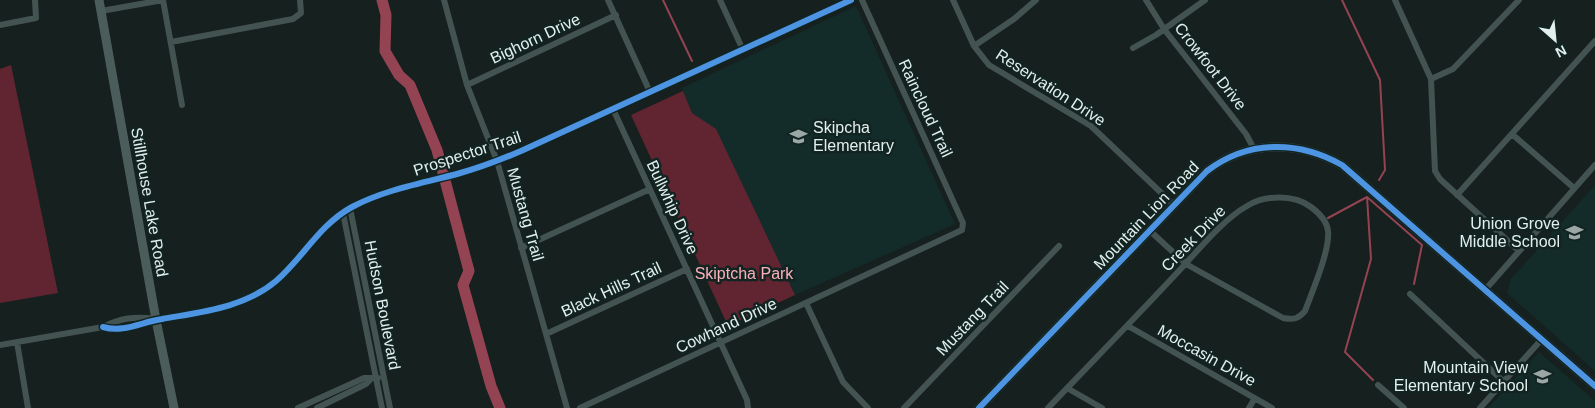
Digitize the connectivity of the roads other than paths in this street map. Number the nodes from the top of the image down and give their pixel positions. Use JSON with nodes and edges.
{"nodes":[{"id":1,"x":35,"y":0,"type":"edge"},
{"id":2,"x":99,"y":0,"type":"edge"},
{"id":3,"x":163,"y":0,"type":"edge"},
{"id":4,"x":300,"y":0,"type":"edge"},
{"id":5,"x":444,"y":0,"type":"edge"},
{"id":6,"x":608,"y":0,"type":"edge"},
{"id":7,"x":720,"y":0,"type":"edge"},
{"id":8,"x":851,"y":0,"type":"edge"},
{"id":9,"x":862,"y":0,"type":"edge"},
{"id":10,"x":953,"y":0,"type":"edge"},
{"id":11,"x":1036,"y":0,"type":"edge"},
{"id":12,"x":1146,"y":0,"type":"edge"},
{"id":13,"x":1206,"y":0,"type":"edge"},
{"id":14,"x":1395,"y":0,"type":"edge"},
{"id":15,"x":1519,"y":0,"type":"edge"},
{"id":16,"x":101,"y":12,"type":"junction"},
{"id":17,"x":616,"y":15,"type":"junction"},
{"id":18,"x":0,"y":25,"type":"edge"},
{"id":19,"x":1164,"y":29,"type":"junction"},
{"id":20,"x":1595,"y":41,"type":"edge"},
{"id":21,"x":171,"y":42,"type":"junction"},
{"id":22,"x":974,"y":46,"type":"junction"},
{"id":23,"x":1133,"y":48,"type":"dead end"},
{"id":24,"x":743,"y":50,"type":"junction"},
{"id":25,"x":1431,"y":79,"type":"junction"},
{"id":26,"x":467,"y":85,"type":"junction"},
{"id":27,"x":650,"y":92,"type":"junction"},
{"id":28,"x":182,"y":105,"type":"dead end"},
{"id":29,"x":613,"y":109,"type":"junction"},
{"id":30,"x":1512,"y":134,"type":"junction"},
{"id":31,"x":1254,"y":149,"type":"junction"},
{"id":32,"x":496,"y":161,"type":"junction"},
{"id":33,"x":1595,"y":165,"type":"edge"},
{"id":34,"x":1574,"y":188,"type":"junction"},
{"id":35,"x":650,"y":189,"type":"junction"},
{"id":36,"x":1458,"y":195,"type":"junction"},
{"id":37,"x":1174,"y":205,"type":"junction"},
{"id":38,"x":350,"y":208,"type":"junction"},
{"id":39,"x":343,"y":213,"type":"junction"},
{"id":40,"x":963,"y":227,"type":"joint"},
{"id":41,"x":1149,"y":230,"type":"junction"},
{"id":42,"x":1059,"y":246,"type":"dead end"},
{"id":43,"x":521,"y":248,"type":"junction"},
{"id":44,"x":1519,"y":250,"type":"junction"},
{"id":45,"x":1186,"y":264,"type":"junction"},
{"id":46,"x":687,"y":269,"type":"junction"},
{"id":47,"x":1485,"y":290,"type":"junction"},
{"id":48,"x":1410,"y":294,"type":"dead end"},
{"id":49,"x":806,"y":303,"type":"junction"},
{"id":50,"x":156,"y":320,"type":"junction"},
{"id":51,"x":1128,"y":326,"type":"junction"},
{"id":52,"x":546,"y":334,"type":"junction"},
{"id":53,"x":1542,"y":339,"type":"junction"},
{"id":54,"x":17,"y":342,"type":"junction"},
{"id":55,"x":721,"y":343,"type":"junction"},
{"id":56,"x":0,"y":345,"type":"edge"},
{"id":57,"x":383,"y":377,"type":"junction"},
{"id":58,"x":373,"y":379,"type":"junction"},
{"id":59,"x":1504,"y":381,"type":"junction"},
{"id":60,"x":1378,"y":385,"type":"dead end"},
{"id":61,"x":1595,"y":386,"type":"edge"},
{"id":62,"x":1067,"y":388,"type":"junction"},
{"id":63,"x":1255,"y":398,"type":"junction"},
{"id":64,"x":28,"y":408,"type":"edge"},
{"id":65,"x":174,"y":408,"type":"edge"},
{"id":66,"x":298,"y":408,"type":"edge"},
{"id":67,"x":317,"y":408,"type":"edge"},
{"id":68,"x":382,"y":408,"type":"edge"},
{"id":69,"x":390,"y":408,"type":"edge"},
{"id":70,"x":566,"y":408,"type":"edge"},
{"id":71,"x":580,"y":408,"type":"edge"},
{"id":72,"x":748,"y":408,"type":"edge"},
{"id":73,"x":868,"y":408,"type":"edge"},
{"id":74,"x":904,"y":408,"type":"edge"},
{"id":75,"x":980,"y":408,"type":"edge"},
{"id":76,"x":1048,"y":408,"type":"edge"},
{"id":77,"x":1102,"y":408,"type":"edge"},
{"id":78,"x":1249,"y":408,"type":"edge"},
{"id":79,"x":1272,"y":408,"type":"edge"},
{"id":80,"x":1404,"y":408,"type":"edge"},
{"id":81,"x":1480,"y":408,"type":"edge"}],
"edges":[{"from":1,"to":18,"type":"street"},
{"from":2,"to":16,"type":"street","name":"Stillhouse Lake Road"},
{"from":3,"to":16,"type":"street"},
{"from":3,"to":21,"type":"street"},
{"from":4,"to":21,"type":"street"},
{"from":5,"to":26,"type":"street","name":"Mustang Trail"},
{"from":6,"to":17,"type":"street"},
{"from":7,"to":24,"type":"street"},
{"from":8,"to":24,"type":"street","name":"Prospector Trail"},
{"from":9,"to":40,"type":"street","name":"Raincloud Trail"},
{"from":10,"to":22,"type":"street","name":"Reservation Drive"},
{"from":11,"to":22,"type":"street"},
{"from":12,"to":19,"type":"street","name":"Crowfoot Drive"},
{"from":13,"to":19,"type":"street"},
{"from":14,"to":25,"type":"street"},
{"from":15,"to":25,"type":"street"},
{"from":16,"to":50,"type":"street","name":"Stillhouse Lake Road"},
{"from":17,"to":26,"type":"street","name":"Bighorn Drive"},
{"from":17,"to":27,"type":"street"},
{"from":19,"to":23,"type":"street"},
{"from":19,"to":31,"type":"street","name":"Crowfoot Drive"},
{"from":20,"to":30,"type":"street"},
{"from":21,"to":28,"type":"street"},
{"from":22,"to":37,"type":"street","name":"Reservation Drive"},
{"from":24,"to":27,"type":"street","name":"Prospector Trail"},
{"from":25,"to":36,"type":"street"},
{"from":26,"to":32,"type":"street","name":"Mustang Trail"},
{"from":27,"to":29,"type":"street","name":"Prospector Trail"},
{"from":29,"to":32,"type":"street","name":"Prospector Trail"},
{"from":29,"to":35,"type":"street","name":"Bullwhip Drive"},
{"from":30,"to":34,"type":"street"},
{"from":30,"to":36,"type":"street"},
{"from":31,"to":37,"type":"street","name":"Mountain Lion Road"},
{"from":31,"to":47,"type":"street","name":"Mountain Lion Road"},
{"from":32,"to":38,"type":"street","name":"Prospector Trail"},
{"from":32,"to":43,"type":"street","name":"Mustang Trail"},
{"from":33,"to":34,"type":"street"},
{"from":34,"to":44,"type":"street"},
{"from":35,"to":43,"type":"street"},
{"from":35,"to":46,"type":"street","name":"Bullwhip Drive"},
{"from":36,"to":44,"type":"street"},
{"from":37,"to":41,"type":"street","name":"Mountain Lion Road"},
{"from":38,"to":39,"type":"street","name":"Prospector Trail"},
{"from":38,"to":57,"type":"street","name":"Hudson Boulevard"},
{"from":39,"to":50,"type":"street","name":"Prospector Trail"},
{"from":39,"to":58,"type":"street","name":"Hudson Boulevard"},
{"from":40,"to":49,"type":"street","name":"Cowhand Drive"},
{"from":41,"to":45,"type":"street"},
{"from":41,"to":75,"type":"street","name":"Mountain Lion Road"},
{"from":42,"to":74,"type":"street","name":"Mustang Trail"},
{"from":43,"to":52,"type":"street","name":"Mustang Trail"},
{"from":44,"to":47,"type":"street"},
{"from":45,"to":45,"type":"street","name":"Creek Drive"},
{"from":45,"to":51,"type":"street","name":"Creek Drive"},
{"from":46,"to":52,"type":"street","name":"Black Hills Trail"},
{"from":46,"to":55,"type":"street","name":"Bullwhip Drive"},
{"from":47,"to":53,"type":"street","name":"Mountain Lion Road"},
{"from":48,"to":59,"type":"street"},
{"from":49,"to":55,"type":"street","name":"Cowhand Drive"},
{"from":49,"to":73,"type":"street"},
{"from":50,"to":54,"type":"street","name":"Prospector Trail"},
{"from":50,"to":65,"type":"street","name":"Stillhouse Lake Road"},
{"from":51,"to":62,"type":"street","name":"Creek Drive"},
{"from":51,"to":63,"type":"street","name":"Moccasin Drive"},
{"from":52,"to":70,"type":"street","name":"Mustang Trail"},
{"from":53,"to":59,"type":"street"},
{"from":53,"to":61,"type":"street","name":"Mountain Lion Road"},
{"from":54,"to":56,"type":"street","name":"Prospector Trail"},
{"from":54,"to":64,"type":"street"},
{"from":55,"to":71,"type":"street","name":"Cowhand Drive"},
{"from":55,"to":72,"type":"street","name":"Bullwhip Drive"},
{"from":57,"to":58,"type":"street"},
{"from":57,"to":69,"type":"street","name":"Hudson Boulevard"},
{"from":58,"to":66,"type":"street"},
{"from":58,"to":67,"type":"street"},
{"from":58,"to":68,"type":"street","name":"Hudson Boulevard"},
{"from":59,"to":81,"type":"street"},
{"from":60,"to":80,"type":"street"},
{"from":62,"to":76,"type":"street","name":"Creek Drive"},
{"from":62,"to":77,"type":"street"},
{"from":63,"to":78,"type":"street"},
{"from":63,"to":79,"type":"street","name":"Moccasin Drive"}]}
